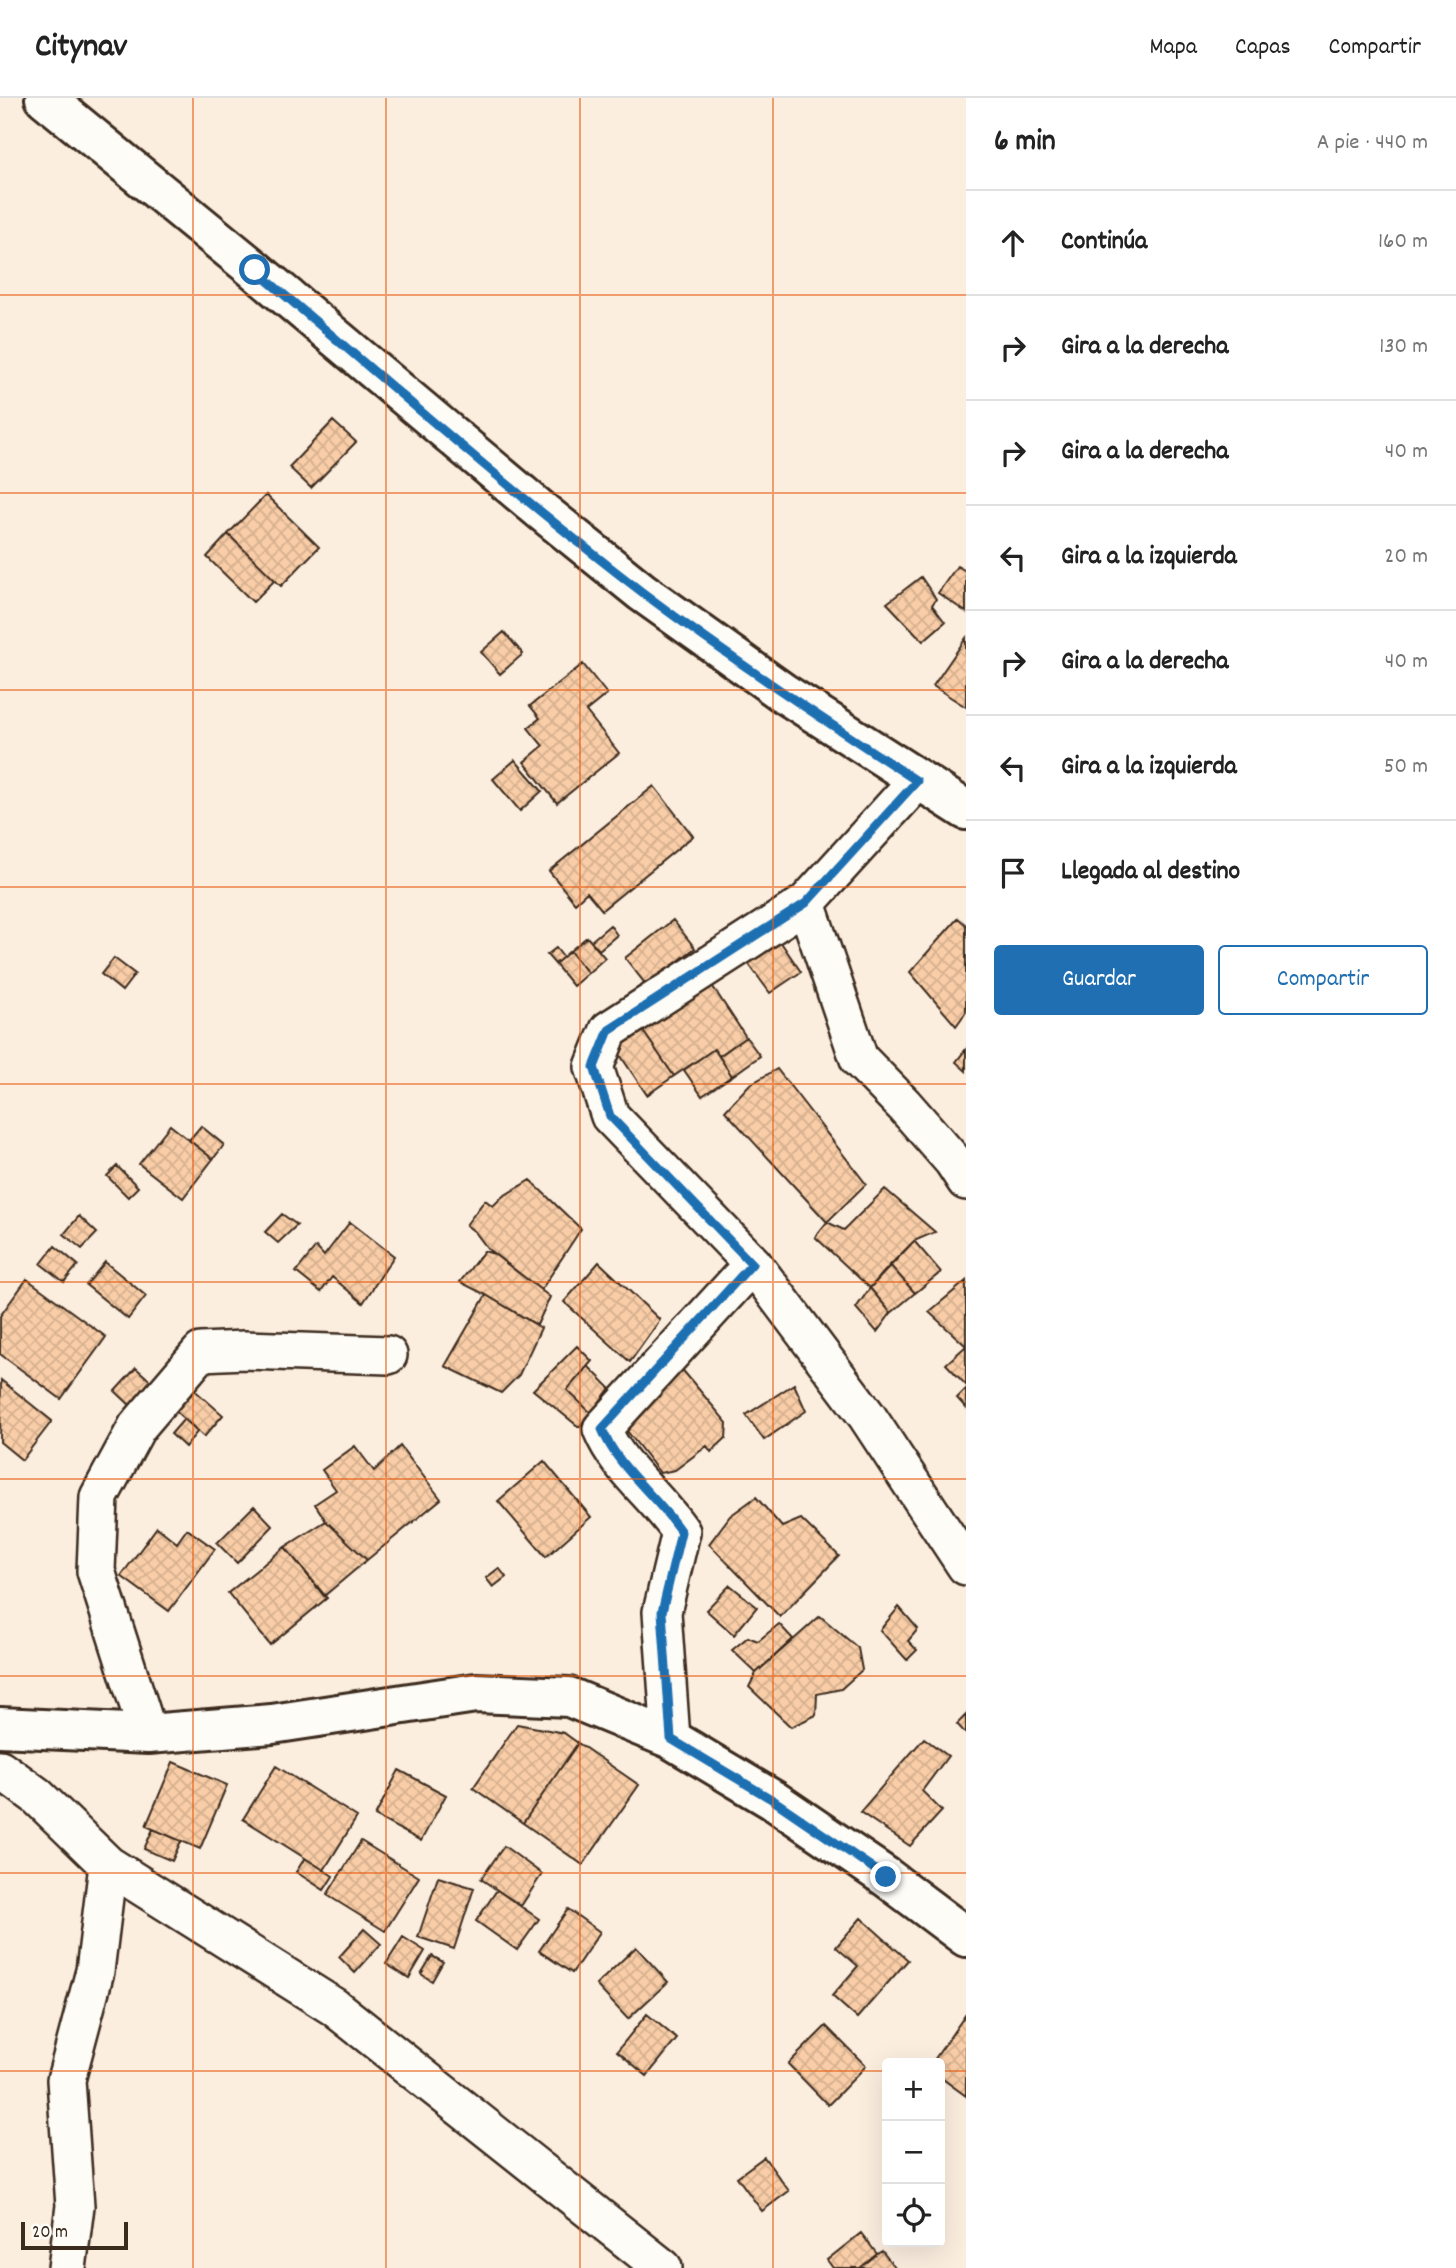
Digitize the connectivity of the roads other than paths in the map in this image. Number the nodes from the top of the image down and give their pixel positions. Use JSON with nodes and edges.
{"nodes":[{"id":1,"x":45,"y":98,"type":"edge"},
{"id":2,"x":917,"y":781,"type":"junction"},
{"id":3,"x":966,"y":810,"type":"edge"},
{"id":4,"x":806,"y":903,"type":"junction"},
{"id":5,"x":966,"y":1181,"type":"edge"},
{"id":6,"x":752,"y":1264,"type":"junction"},
{"id":7,"x":388,"y":1355,"type":"dead end"},
{"id":8,"x":966,"y":1566,"type":"edge"},
{"id":9,"x":0,"y":1727,"type":"edge"},
{"id":10,"x":148,"y":1734,"type":"junction"},
{"id":11,"x":671,"y":1739,"type":"junction"},
{"id":12,"x":0,"y":1769,"type":"edge"},
{"id":13,"x":108,"y":1865,"type":"junction"},
{"id":14,"x":966,"y":1937,"type":"edge"},
{"id":15,"x":67,"y":2268,"type":"edge"},
{"id":16,"x":663,"y":2268,"type":"edge"}],
"edges":[{"from":1,"to":2,"type":"main road"},
{"from":2,"to":3,"type":"main road"},
{"from":2,"to":4,"type":"street"},
{"from":4,"to":5,"type":"street"},
{"from":4,"to":6,"type":"street"},
{"from":6,"to":8,"type":"street"},
{"from":6,"to":11,"type":"street"},
{"from":7,"to":10,"type":"street"},
{"from":9,"to":10,"type":"main road"},
{"from":10,"to":11,"type":"main road"},
{"from":11,"to":14,"type":"main road"},
{"from":12,"to":13,"type":"street"},
{"from":13,"to":15,"type":"street"},
{"from":13,"to":16,"type":"street"}]}
